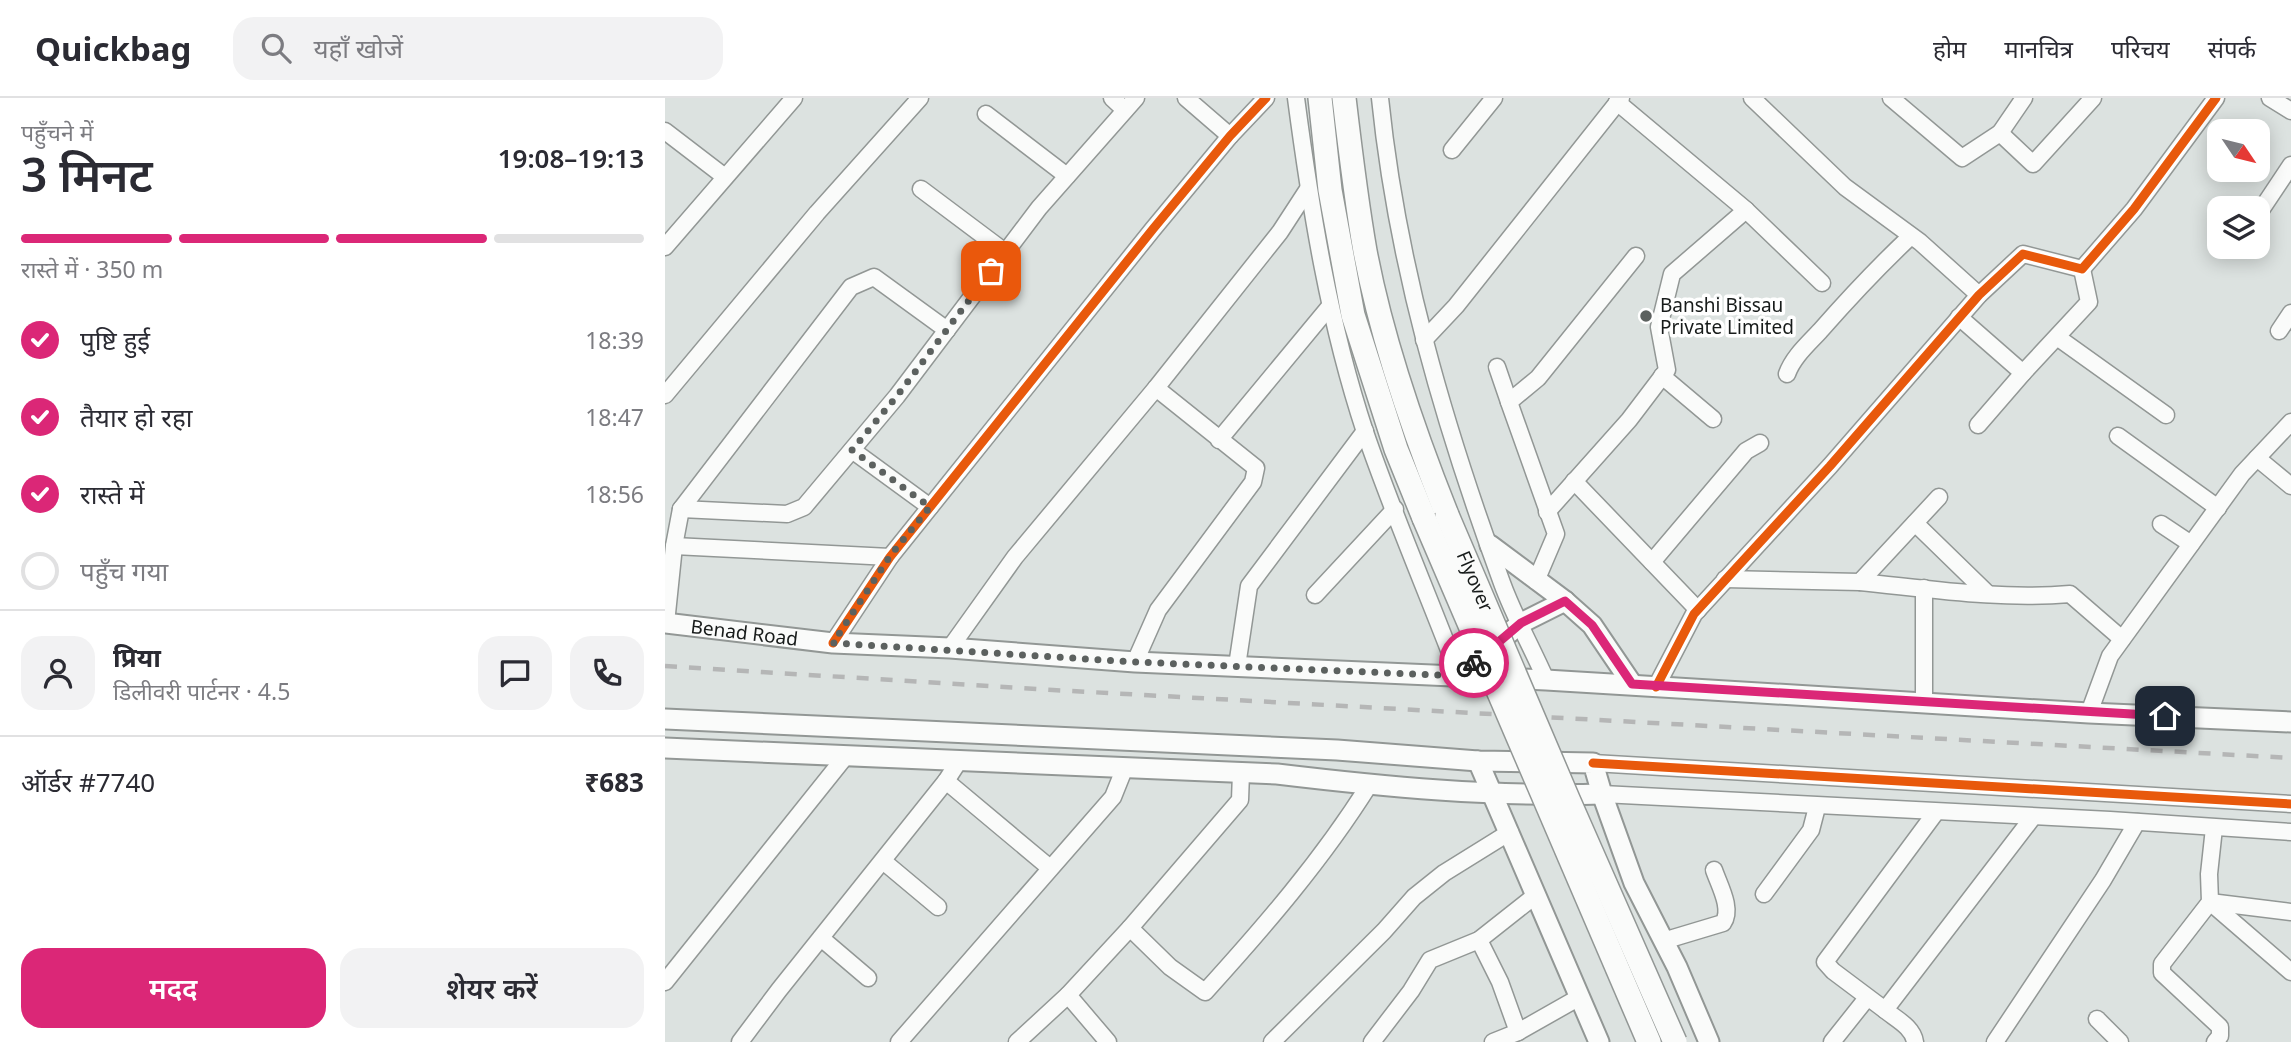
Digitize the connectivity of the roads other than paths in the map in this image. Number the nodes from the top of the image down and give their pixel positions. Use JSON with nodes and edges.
{"nodes":[{"id":1,"x":794,"y":98,"type":"edge"},
{"id":2,"x":920,"y":98,"type":"edge"},
{"id":3,"x":1111,"y":98,"type":"edge"},
{"id":4,"x":1186,"y":98,"type":"edge"},
{"id":5,"x":1266,"y":98,"type":"edge"},
{"id":6,"x":1296,"y":98,"type":"edge"},
{"id":7,"x":1320,"y":98,"type":"edge"},
{"id":8,"x":1344,"y":98,"type":"edge"},
{"id":9,"x":1380,"y":98,"type":"edge"},
{"id":10,"x":1494,"y":98,"type":"edge"},
{"id":11,"x":1752,"y":98,"type":"edge"},
{"id":12,"x":1891,"y":98,"type":"edge"},
{"id":13,"x":2024,"y":98,"type":"edge"},
{"id":14,"x":2093,"y":98,"type":"edge"},
{"id":15,"x":2216,"y":98,"type":"edge"},
{"id":16,"x":2270,"y":98,"type":"edge"},
{"id":17,"x":1619,"y":100,"type":"edge"},
{"id":18,"x":1130,"y":104,"type":"edge"},
{"id":19,"x":2291,"y":111,"type":"edge"},
{"id":20,"x":986,"y":114,"type":"dead end"},
{"id":21,"x":665,"y":131,"type":"edge"},
{"id":22,"x":2000,"y":133,"type":"junction"},
{"id":23,"x":1230,"y":136,"type":"junction"},
{"id":24,"x":1452,"y":150,"type":"dead end"},
{"id":25,"x":2291,"y":165,"type":"edge"},
{"id":26,"x":1067,"y":176,"type":"junction"},
{"id":27,"x":725,"y":177,"type":"junction"},
{"id":28,"x":921,"y":189,"type":"dead end"},
{"id":29,"x":1308,"y":189,"type":"junction"},
{"id":30,"x":2270,"y":196,"type":"edge"},
{"id":31,"x":1746,"y":210,"type":"junction"},
{"id":32,"x":1911,"y":236,"type":"junction"},
{"id":33,"x":665,"y":247,"type":"edge"},
{"id":34,"x":1005,"y":252,"type":"junction"},
{"id":35,"x":1636,"y":256,"type":"dead end"},
{"id":36,"x":2083,"y":269,"type":"junction"},
{"id":37,"x":1822,"y":284,"type":"dead end"},
{"id":38,"x":1979,"y":295,"type":"junction"},
{"id":39,"x":1330,"y":306,"type":"junction"},
{"id":40,"x":2291,"y":313,"type":"edge"},
{"id":41,"x":1959,"y":317,"type":"junction"},
{"id":42,"x":947,"y":330,"type":"junction"},
{"id":43,"x":2279,"y":331,"type":"dead end"},
{"id":44,"x":2057,"y":337,"type":"junction"},
{"id":45,"x":1424,"y":340,"type":"junction"},
{"id":46,"x":1497,"y":367,"type":"dead end"},
{"id":47,"x":1787,"y":373,"type":"dead end"},
{"id":48,"x":2023,"y":373,"type":"junction"},
{"id":49,"x":1662,"y":376,"type":"junction"},
{"id":50,"x":1156,"y":388,"type":"junction"},
{"id":51,"x":665,"y":395,"type":"edge"},
{"id":52,"x":1509,"y":402,"type":"junction"},
{"id":53,"x":2166,"y":415,"type":"dead end"},
{"id":54,"x":1713,"y":419,"type":"dead end"},
{"id":55,"x":2291,"y":422,"type":"edge"},
{"id":56,"x":1978,"y":425,"type":"dead end"},
{"id":57,"x":1365,"y":431,"type":"junction"},
{"id":58,"x":2118,"y":436,"type":"dead end"},
{"id":59,"x":1219,"y":440,"type":"junction"},
{"id":60,"x":1760,"y":443,"type":"dead end"},
{"id":61,"x":852,"y":450,"type":"junction"},
{"id":62,"x":2257,"y":458,"type":"junction"},
{"id":63,"x":1574,"y":481,"type":"junction"},
{"id":64,"x":2291,"y":486,"type":"edge"},
{"id":65,"x":1939,"y":497,"type":"dead end"},
{"id":66,"x":930,"y":507,"type":"junction"},
{"id":67,"x":2218,"y":508,"type":"junction"},
{"id":68,"x":681,"y":509,"type":"junction"},
{"id":69,"x":1395,"y":509,"type":"junction"},
{"id":70,"x":1547,"y":512,"type":"junction"},
{"id":71,"x":1915,"y":523,"type":"junction"},
{"id":72,"x":2161,"y":524,"type":"dead end"},
{"id":73,"x":2191,"y":544,"type":"junction"},
{"id":74,"x":1490,"y":545,"type":"junction"},
{"id":75,"x":674,"y":546,"type":"junction"},
{"id":76,"x":890,"y":556,"type":"junction"},
{"id":77,"x":1652,"y":562,"type":"junction"},
{"id":78,"x":1725,"y":579,"type":"junction"},
{"id":79,"x":1536,"y":581,"type":"junction"},
{"id":80,"x":1860,"y":582,"type":"junction"},
{"id":81,"x":1924,"y":588,"type":"junction"},
{"id":82,"x":1988,"y":594,"type":"junction"},
{"id":83,"x":1315,"y":595,"type":"dead end"},
{"id":84,"x":1565,"y":601,"type":"junction"},
{"id":85,"x":1698,"y":610,"type":"junction"},
{"id":86,"x":665,"y":623,"type":"edge"},
{"id":87,"x":1521,"y":623,"type":"junction"},
{"id":88,"x":2122,"y":639,"type":"junction"},
{"id":89,"x":833,"y":643,"type":"junction"},
{"id":90,"x":950,"y":649,"type":"junction"},
{"id":91,"x":1135,"y":662,"type":"junction"},
{"id":92,"x":1237,"y":666,"type":"junction"},
{"id":93,"x":1459,"y":676,"type":"junction"},
{"id":94,"x":1546,"y":680,"type":"junction"},
{"id":95,"x":1632,"y":684,"type":"junction"},
{"id":96,"x":1656,"y":687,"type":"junction"},
{"id":97,"x":1924,"y":703,"type":"junction"},
{"id":98,"x":2089,"y":713,"type":"junction"},
{"id":99,"x":665,"y":719,"type":"edge"},
{"id":100,"x":2291,"y":722,"type":"edge"},
{"id":101,"x":665,"y":748,"type":"edge"},
{"id":102,"x":845,"y":757,"type":"junction"},
{"id":103,"x":959,"y":761,"type":"junction"},
{"id":104,"x":1478,"y":761,"type":"junction"},
{"id":105,"x":1593,"y":762,"type":"junction"},
{"id":106,"x":1125,"y":767,"type":"junction"},
{"id":107,"x":1241,"y":773,"type":"junction"},
{"id":108,"x":946,"y":781,"type":"junction"},
{"id":109,"x":1369,"y":785,"type":"junction"},
{"id":110,"x":1493,"y":794,"type":"junction"},
{"id":111,"x":1602,"y":794,"type":"junction"},
{"id":112,"x":2291,"y":804,"type":"edge"},
{"id":113,"x":1817,"y":807,"type":"junction"},
{"id":114,"x":1936,"y":812,"type":"junction"},
{"id":115,"x":2033,"y":817,"type":"junction"},
{"id":116,"x":2137,"y":822,"type":"junction"},
{"id":117,"x":2214,"y":828,"type":"junction"},
{"id":118,"x":1510,"y":832,"type":"junction"},
{"id":119,"x":2291,"y":832,"type":"edge"},
{"id":120,"x":883,"y":861,"type":"junction"},
{"id":121,"x":1050,"y":868,"type":"junction"},
{"id":122,"x":1714,"y":870,"type":"dead end"},
{"id":123,"x":1764,"y":894,"type":"dead end"},
{"id":124,"x":1536,"y":895,"type":"junction"},
{"id":125,"x":2210,"y":902,"type":"junction"},
{"id":126,"x":938,"y":907,"type":"dead end"},
{"id":127,"x":2291,"y":912,"type":"edge"},
{"id":128,"x":1130,"y":928,"type":"junction"},
{"id":129,"x":821,"y":938,"type":"junction"},
{"id":130,"x":1479,"y":940,"type":"junction"},
{"id":131,"x":1663,"y":941,"type":"junction"},
{"id":132,"x":2291,"y":972,"type":"edge"},
{"id":133,"x":868,"y":978,"type":"dead end"},
{"id":134,"x":665,"y":982,"type":"edge"},
{"id":135,"x":1068,"y":995,"type":"junction"},
{"id":136,"x":1578,"y":998,"type":"junction"},
{"id":137,"x":1867,"y":998,"type":"junction"},
{"id":138,"x":1885,"y":1010,"type":"junction"},
{"id":139,"x":2097,"y":1019,"type":"dead end"},
{"id":140,"x":1518,"y":1032,"type":"junction"},
{"id":141,"x":740,"y":1042,"type":"edge"},
{"id":142,"x":899,"y":1042,"type":"edge"},
{"id":143,"x":1017,"y":1042,"type":"edge"},
{"id":144,"x":1108,"y":1042,"type":"edge"},
{"id":145,"x":1272,"y":1042,"type":"edge"},
{"id":146,"x":1372,"y":1042,"type":"edge"},
{"id":147,"x":1493,"y":1042,"type":"edge"},
{"id":148,"x":1599,"y":1042,"type":"edge"},
{"id":149,"x":1649,"y":1042,"type":"edge"},
{"id":150,"x":1675,"y":1042,"type":"edge"},
{"id":151,"x":1709,"y":1042,"type":"edge"},
{"id":152,"x":1832,"y":1042,"type":"edge"},
{"id":153,"x":1915,"y":1042,"type":"edge"},
{"id":154,"x":1995,"y":1042,"type":"edge"},
{"id":155,"x":2120,"y":1042,"type":"edge"},
{"id":156,"x":2215,"y":1042,"type":"edge"}],
"edges":[{"from":1,"to":27,"type":"street"},
{"from":2,"to":51,"type":"street"},
{"from":3,"to":18,"type":"street"},
{"from":4,"to":23,"type":"street"},
{"from":5,"to":23,"type":"street"},
{"from":6,"to":29,"type":"street"},
{"from":7,"to":149,"type":"highway","name":"Flyover","bridge":true},
{"from":8,"to":150,"type":"highway","name":"Flyover","bridge":true},
{"from":9,"to":45,"type":"street"},
{"from":10,"to":24,"type":"street"},
{"from":11,"to":32,"type":"street"},
{"from":12,"to":22,"type":"street"},
{"from":13,"to":22,"type":"street"},
{"from":14,"to":22,"type":"street"},
{"from":15,"to":36,"type":"street"},
{"from":16,"to":19,"type":"street"},
{"from":17,"to":31,"type":"street"},
{"from":17,"to":45,"type":"street"},
{"from":18,"to":26,"type":"street"},
{"from":20,"to":26,"type":"street"},
{"from":21,"to":27,"type":"street"},
{"from":23,"to":66,"type":"street"},
{"from":25,"to":30,"type":"street"},
{"from":26,"to":34,"type":"street"},
{"from":27,"to":33,"type":"street"},
{"from":28,"to":34,"type":"street"},
{"from":29,"to":39,"type":"street"},
{"from":29,"to":50,"type":"street"},
{"from":31,"to":37,"type":"street"},
{"from":31,"to":49,"type":"street"},
{"from":32,"to":38,"type":"street"},
{"from":32,"to":47,"type":"street"},
{"from":34,"to":42,"type":"street"},
{"from":35,"to":52,"type":"street"},
{"from":36,"to":38,"type":"street"},
{"from":36,"to":44,"type":"street"},
{"from":38,"to":41,"type":"street"},
{"from":39,"to":57,"type":"street"},
{"from":39,"to":59,"type":"street"},
{"from":40,"to":43,"type":"street"},
{"from":41,"to":48,"type":"street"},
{"from":41,"to":78,"type":"street"},
{"from":42,"to":61,"type":"street"},
{"from":42,"to":68,"type":"street"},
{"from":44,"to":48,"type":"street"},
{"from":44,"to":53,"type":"street"},
{"from":45,"to":74,"type":"street"},
{"from":46,"to":52,"type":"street"},
{"from":48,"to":56,"type":"street"},
{"from":49,"to":54,"type":"street"},
{"from":49,"to":63,"type":"street"},
{"from":50,"to":59,"type":"street"},
{"from":50,"to":90,"type":"street"},
{"from":52,"to":70,"type":"street"},
{"from":55,"to":62,"type":"street"},
{"from":57,"to":69,"type":"street"},
{"from":57,"to":92,"type":"street"},
{"from":58,"to":67,"type":"street"},
{"from":59,"to":91,"type":"street"},
{"from":60,"to":77,"type":"street"},
{"from":61,"to":66,"type":"street"},
{"from":61,"to":68,"type":"street"},
{"from":62,"to":64,"type":"street"},
{"from":62,"to":67,"type":"street"},
{"from":63,"to":70,"type":"street"},
{"from":63,"to":77,"type":"street"},
{"from":65,"to":71,"type":"street"},
{"from":66,"to":76,"type":"street"},
{"from":67,"to":73,"type":"street"},
{"from":68,"to":75,"type":"street"},
{"from":69,"to":83,"type":"street"},
{"from":69,"to":93,"type":"street"},
{"from":70,"to":79,"type":"street"},
{"from":71,"to":80,"type":"street"},
{"from":71,"to":82,"type":"street"},
{"from":72,"to":73,"type":"street"},
{"from":73,"to":88,"type":"street"},
{"from":74,"to":79,"type":"main road"},
{"from":74,"to":87,"type":"street"},
{"from":75,"to":76,"type":"street"},
{"from":75,"to":86,"type":"street"},
{"from":76,"to":89,"type":"street"},
{"from":77,"to":85,"type":"street"},
{"from":78,"to":80,"type":"street"},
{"from":78,"to":85,"type":"street"},
{"from":79,"to":84,"type":"main road"},
{"from":80,"to":81,"type":"street"},
{"from":81,"to":82,"type":"street"},
{"from":81,"to":97,"type":"street"},
{"from":82,"to":88,"type":"street"},
{"from":84,"to":87,"type":"main road"},
{"from":84,"to":95,"type":"main road"},
{"from":85,"to":96,"type":"street"},
{"from":86,"to":89,"type":"main road","name":"Benad Road"},
{"from":87,"to":93,"type":"main road"},
{"from":87,"to":94,"type":"street"},
{"from":88,"to":98,"type":"street"},
{"from":89,"to":90,"type":"main road","name":"Benad Road"},
{"from":90,"to":91,"type":"main road","name":"Benad Road"},
{"from":91,"to":92,"type":"main road","name":"Benad Road"},
{"from":92,"to":93,"type":"main road","name":"Benad Road"},
{"from":93,"to":94,"type":"main road","name":"Benad Road"},
{"from":94,"to":95,"type":"main road","name":"Benad Road"},
{"from":95,"to":96,"type":"main road","name":"Benad Road"},
{"from":96,"to":97,"type":"main road","name":"Benad Road"},
{"from":97,"to":98,"type":"main road","name":"Benad Road"},
{"from":98,"to":100,"type":"main road","name":"Benad Road"},
{"from":99,"to":104,"type":"main road"},
{"from":101,"to":102,"type":"main road"},
{"from":102,"to":103,"type":"main road"},
{"from":102,"to":134,"type":"street"},
{"from":103,"to":106,"type":"main road"},
{"from":103,"to":108,"type":"street"},
{"from":104,"to":105,"type":"main road"},
{"from":104,"to":110,"type":"main road"},
{"from":105,"to":111,"type":"main road"},
{"from":105,"to":112,"type":"street"},
{"from":106,"to":107,"type":"main road"},
{"from":106,"to":121,"type":"street"},
{"from":107,"to":109,"type":"main road"},
{"from":107,"to":128,"type":"street"},
{"from":108,"to":120,"type":"street"},
{"from":108,"to":121,"type":"street"},
{"from":109,"to":110,"type":"main road"},
{"from":109,"to":128,"type":"street"},
{"from":110,"to":111,"type":"main road"},
{"from":110,"to":118,"type":"main road"},
{"from":111,"to":113,"type":"street"},
{"from":111,"to":131,"type":"main road"},
{"from":113,"to":114,"type":"street"},
{"from":113,"to":123,"type":"street"},
{"from":114,"to":115,"type":"street"},
{"from":114,"to":137,"type":"street"},
{"from":115,"to":116,"type":"street"},
{"from":115,"to":138,"type":"street"},
{"from":116,"to":117,"type":"street"},
{"from":116,"to":154,"type":"street"},
{"from":117,"to":119,"type":"street"},
{"from":117,"to":125,"type":"street"},
{"from":118,"to":124,"type":"main road"},
{"from":118,"to":145,"type":"street"},
{"from":120,"to":126,"type":"street"},
{"from":120,"to":129,"type":"street"},
{"from":121,"to":142,"type":"street"},
{"from":122,"to":131,"type":"street"},
{"from":124,"to":130,"type":"street"},
{"from":124,"to":136,"type":"main road"},
{"from":125,"to":127,"type":"street"},
{"from":125,"to":132,"type":"street"},
{"from":125,"to":156,"type":"street"},
{"from":128,"to":135,"type":"street"},
{"from":129,"to":133,"type":"street"},
{"from":129,"to":141,"type":"street"},
{"from":130,"to":140,"type":"street"},
{"from":130,"to":146,"type":"street"},
{"from":131,"to":151,"type":"main road"},
{"from":135,"to":143,"type":"street"},
{"from":135,"to":144,"type":"street"},
{"from":136,"to":140,"type":"street"},
{"from":136,"to":148,"type":"main road"},
{"from":137,"to":138,"type":"street"},
{"from":137,"to":152,"type":"street"},
{"from":138,"to":153,"type":"street"},
{"from":139,"to":155,"type":"street"},
{"from":140,"to":147,"type":"street"}]}
